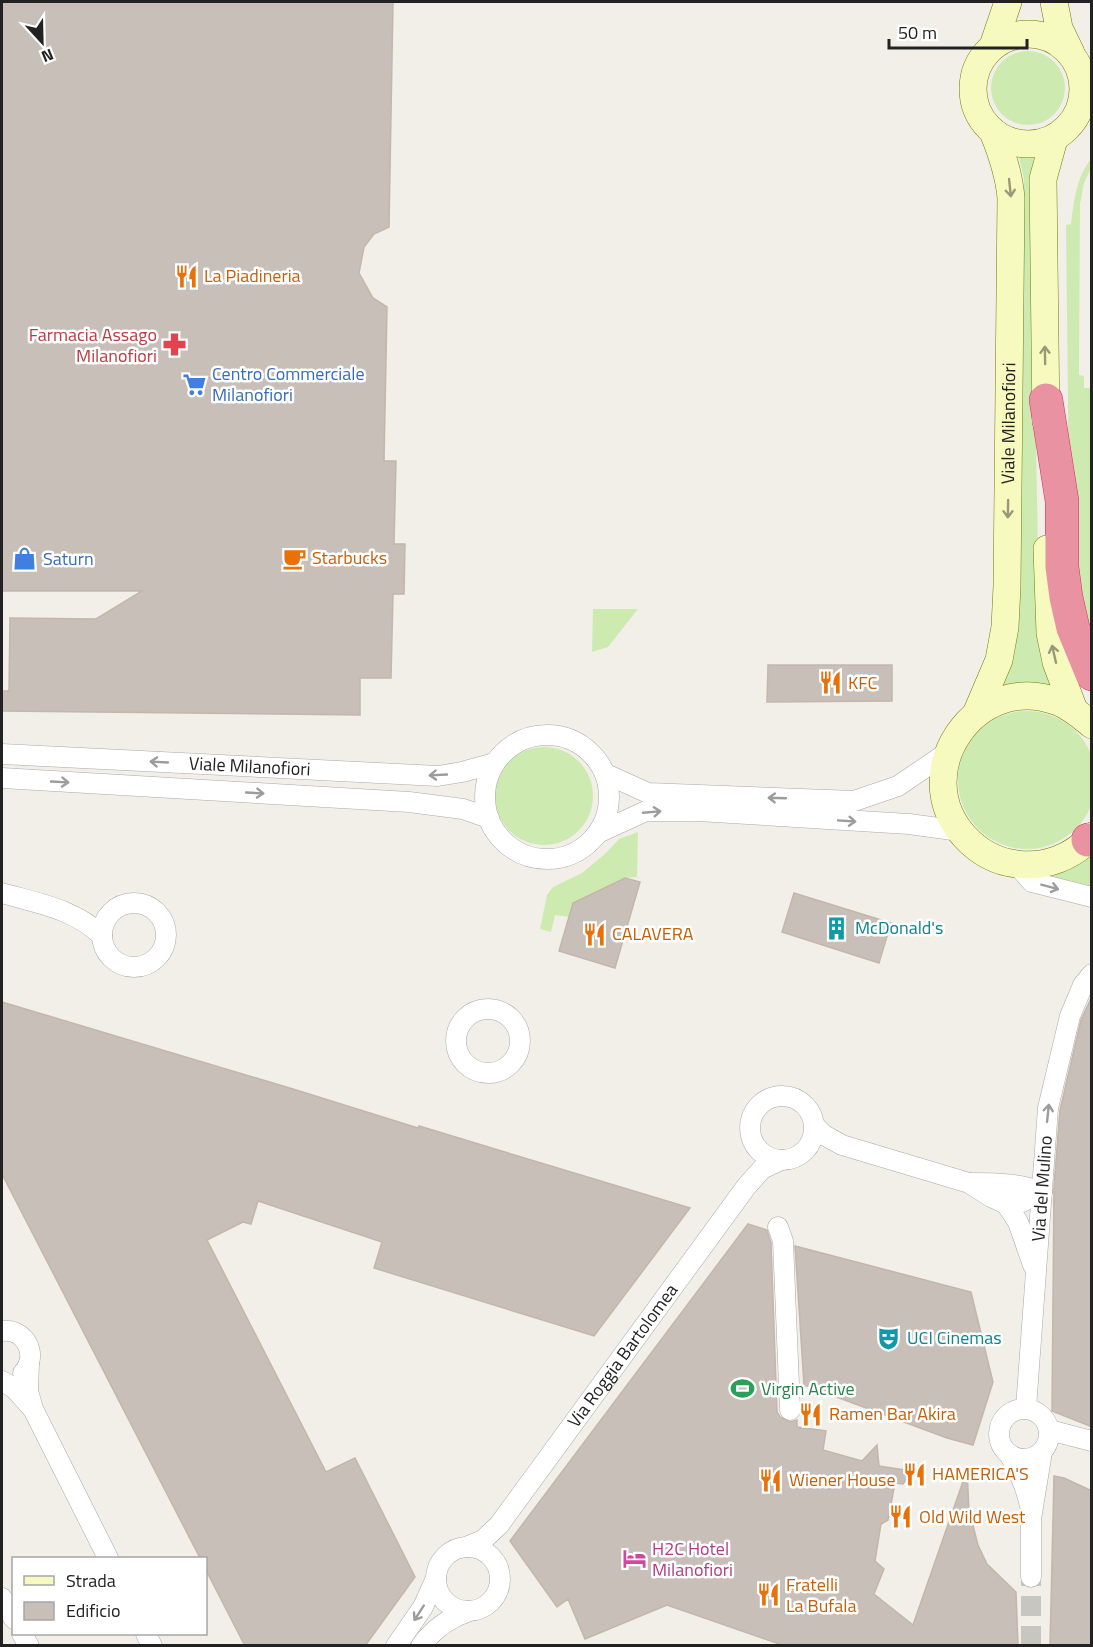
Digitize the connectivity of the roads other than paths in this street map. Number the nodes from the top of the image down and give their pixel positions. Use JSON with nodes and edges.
{"nodes":[{"id":1,"x":1008,"y":2,"type":"edge"},
{"id":2,"x":1054,"y":2,"type":"edge"},
{"id":3,"x":993,"y":46,"type":"junction"},
{"id":4,"x":1071,"y":53,"type":"junction"},
{"id":5,"x":993,"y":132,"type":"junction"},
{"id":6,"x":1054,"y":139,"type":"junction"},
{"id":7,"x":1046,"y":400,"type":"junction"},
{"id":8,"x":1092,"y":674,"type":"edge"},
{"id":9,"x":976,"y":714,"type":"junction"},
{"id":10,"x":1083,"y":717,"type":"edge"},
{"id":11,"x":948,"y":752,"type":"junction"},
{"id":12,"x":2,"y":754,"type":"edge"},
{"id":13,"x":495,"y":763,"type":"junction"},
{"id":14,"x":606,"y":774,"type":"junction"},
{"id":15,"x":2,"y":778,"type":"edge"},
{"id":16,"x":489,"y":818,"type":"junction"},
{"id":17,"x":960,"y":831,"type":"junction"},
{"id":18,"x":598,"y":833,"type":"junction"},
{"id":19,"x":1090,"y":839,"type":"edge"},
{"id":20,"x":1016,"y":864,"type":"junction"},
{"id":21,"x":2,"y":893,"type":"edge"},
{"id":22,"x":1092,"y":897,"type":"edge"},
{"id":23,"x":115,"y":910,"type":"junction"},
{"id":24,"x":74,"y":914,"type":"junction"},
{"id":25,"x":102,"y":936,"type":"junction"},
{"id":26,"x":1092,"y":974,"type":"edge"},
{"id":27,"x":815,"y":1126,"type":"junction"},
{"id":28,"x":752,"y":1139,"type":"junction"},
{"id":29,"x":842,"y":1145,"type":"junction"},
{"id":30,"x":806,"y":1151,"type":"junction"},
{"id":31,"x":781,"y":1160,"type":"junction"},
{"id":32,"x":969,"y":1183,"type":"junction"},
{"id":33,"x":746,"y":1186,"type":"junction"},
{"id":34,"x":1042,"y":1192,"type":"junction"},
{"id":35,"x":1006,"y":1204,"type":"junction"},
{"id":36,"x":778,"y":1227,"type":"dead end"},
{"id":37,"x":1036,"y":1276,"type":"junction"},
{"id":38,"x":6,"y":1328,"type":"edge"},
{"id":39,"x":29,"y":1363,"type":"junction"},
{"id":40,"x":2,"y":1380,"type":"edge"},
{"id":41,"x":1026,"y":1408,"type":"junction"},
{"id":42,"x":33,"y":1409,"type":"junction"},
{"id":43,"x":790,"y":1410,"type":"dead end"},
{"id":44,"x":1049,"y":1430,"type":"junction"},
{"id":45,"x":1092,"y":1441,"type":"edge"},
{"id":46,"x":1042,"y":1452,"type":"junction"},
{"id":47,"x":1009,"y":1454,"type":"junction"},
{"id":48,"x":1031,"y":1518,"type":"junction"},
{"id":49,"x":499,"y":1525,"type":"junction"},
{"id":50,"x":466,"y":1547,"type":"junction"},
{"id":51,"x":107,"y":1557,"type":"edge"},
{"id":52,"x":494,"y":1560,"type":"junction"},
{"id":53,"x":1031,"y":1577,"type":"tunnel mouth"},
{"id":54,"x":436,"y":1578,"type":"junction"},
{"id":55,"x":2,"y":1598,"type":"edge"},
{"id":56,"x":469,"y":1611,"type":"junction"},
{"id":57,"x":12,"y":1616,"type":"edge"},
{"id":58,"x":396,"y":1646,"type":"edge"},
{"id":59,"x":421,"y":1646,"type":"edge"}],
"edges":[{"from":1,"to":3,"type":"main road"},
{"from":2,"to":4,"type":"main road"},
{"from":3,"to":4,"type":"main road"},
{"from":3,"to":5,"type":"main road"},
{"from":4,"to":6,"type":"main road"},
{"from":5,"to":6,"type":"main road"},
{"from":5,"to":9,"type":"main road","name":"Viale Milanofiori","one_way":true},
{"from":7,"to":6,"type":"main road","name":"Viale Milanofiori","one_way":true},
{"from":7,"to":8,"type":"highway"},
{"from":10,"to":7,"type":"main road","name":"Viale Milanofiori","one_way":true},
{"from":9,"to":10,"type":"main road","name":"Viale Milanofiori"},
{"from":9,"to":11,"type":"main road","name":"Viale Milanofiori"},
{"from":11,"to":14,"type":"street","name":"Viale Milanofiori","one_way":true},
{"from":11,"to":17,"type":"main road","name":"Viale Milanofiori"},
{"from":13,"to":12,"type":"street","name":"Viale Milanofiori","one_way":true},
{"from":13,"to":14,"type":"street","name":"Viale Milanofiori"},
{"from":13,"to":16,"type":"street","name":"Viale Milanofiori"},
{"from":14,"to":18,"type":"street"},
{"from":15,"to":16,"type":"street","name":"Viale Milanofiori","one_way":true},
{"from":16,"to":18,"type":"street","name":"Viale Milanofiori"},
{"from":18,"to":17,"type":"street","name":"Viale Milanofiori","one_way":true},
{"from":17,"to":20,"type":"main road","name":"Viale Milanofiori"},
{"from":19,"to":20,"type":"main road","name":"Viale Milanofiori"},
{"from":20,"to":22,"type":"street","one_way":true},
{"from":21,"to":24,"type":"street"},
{"from":23,"to":24,"type":"street"},
{"from":23,"to":25,"type":"street"},
{"from":23,"to":25,"type":"street"},
{"from":24,"to":25,"type":"street"},
{"from":34,"to":26,"type":"street","name":"Via del Mulino","one_way":true},
{"from":27,"to":28,"type":"street"},
{"from":27,"to":29,"type":"street"},
{"from":27,"to":30,"type":"street"},
{"from":28,"to":31,"type":"street"},
{"from":28,"to":33,"type":"street","name":"Via Roggia Bartolomea"},
{"from":29,"to":30,"type":"street"},
{"from":29,"to":32,"type":"street"},
{"from":30,"to":31,"type":"street"},
{"from":31,"to":33,"type":"street","name":"Via Roggia Bartolomea"},
{"from":32,"to":34,"type":"street"},
{"from":32,"to":35,"type":"street"},
{"from":33,"to":49,"type":"street","name":"Via Roggia Bartolomea"},
{"from":34,"to":35,"type":"street"},
{"from":34,"to":37,"type":"street","name":"Via del Mulino"},
{"from":35,"to":37,"type":"street"},
{"from":36,"to":43,"type":"street"},
{"from":37,"to":41,"type":"street","name":"Via del Mulino"},
{"from":38,"to":39,"type":"street"},
{"from":39,"to":40,"type":"street"},
{"from":39,"to":42,"type":"street"},
{"from":40,"to":42,"type":"street"},
{"from":41,"to":44,"type":"street"},
{"from":41,"to":47,"type":"street"},
{"from":42,"to":51,"type":"street"},
{"from":44,"to":45,"type":"street"},
{"from":44,"to":46,"type":"street"},
{"from":46,"to":47,"type":"street"},
{"from":46,"to":48,"type":"street"},
{"from":47,"to":48,"type":"street"},
{"from":48,"to":53,"type":"street"},
{"from":49,"to":50,"type":"street","name":"Via Roggia Bartolomea"},
{"from":49,"to":52,"type":"street","name":"Via Roggia Bartolomea"},
{"from":50,"to":52,"type":"street"},
{"from":50,"to":54,"type":"street","name":"Via Roggia Bartolomea"},
{"from":52,"to":56,"type":"street","name":"Via Roggia Bartolomea"},
{"from":54,"to":56,"type":"street"},
{"from":54,"to":58,"type":"street","name":"Via Roggia Bartolomea","one_way":true},
{"from":55,"to":57,"type":"street"},
{"from":56,"to":59,"type":"street","name":"Via Roggia Bartolomea"}]}
